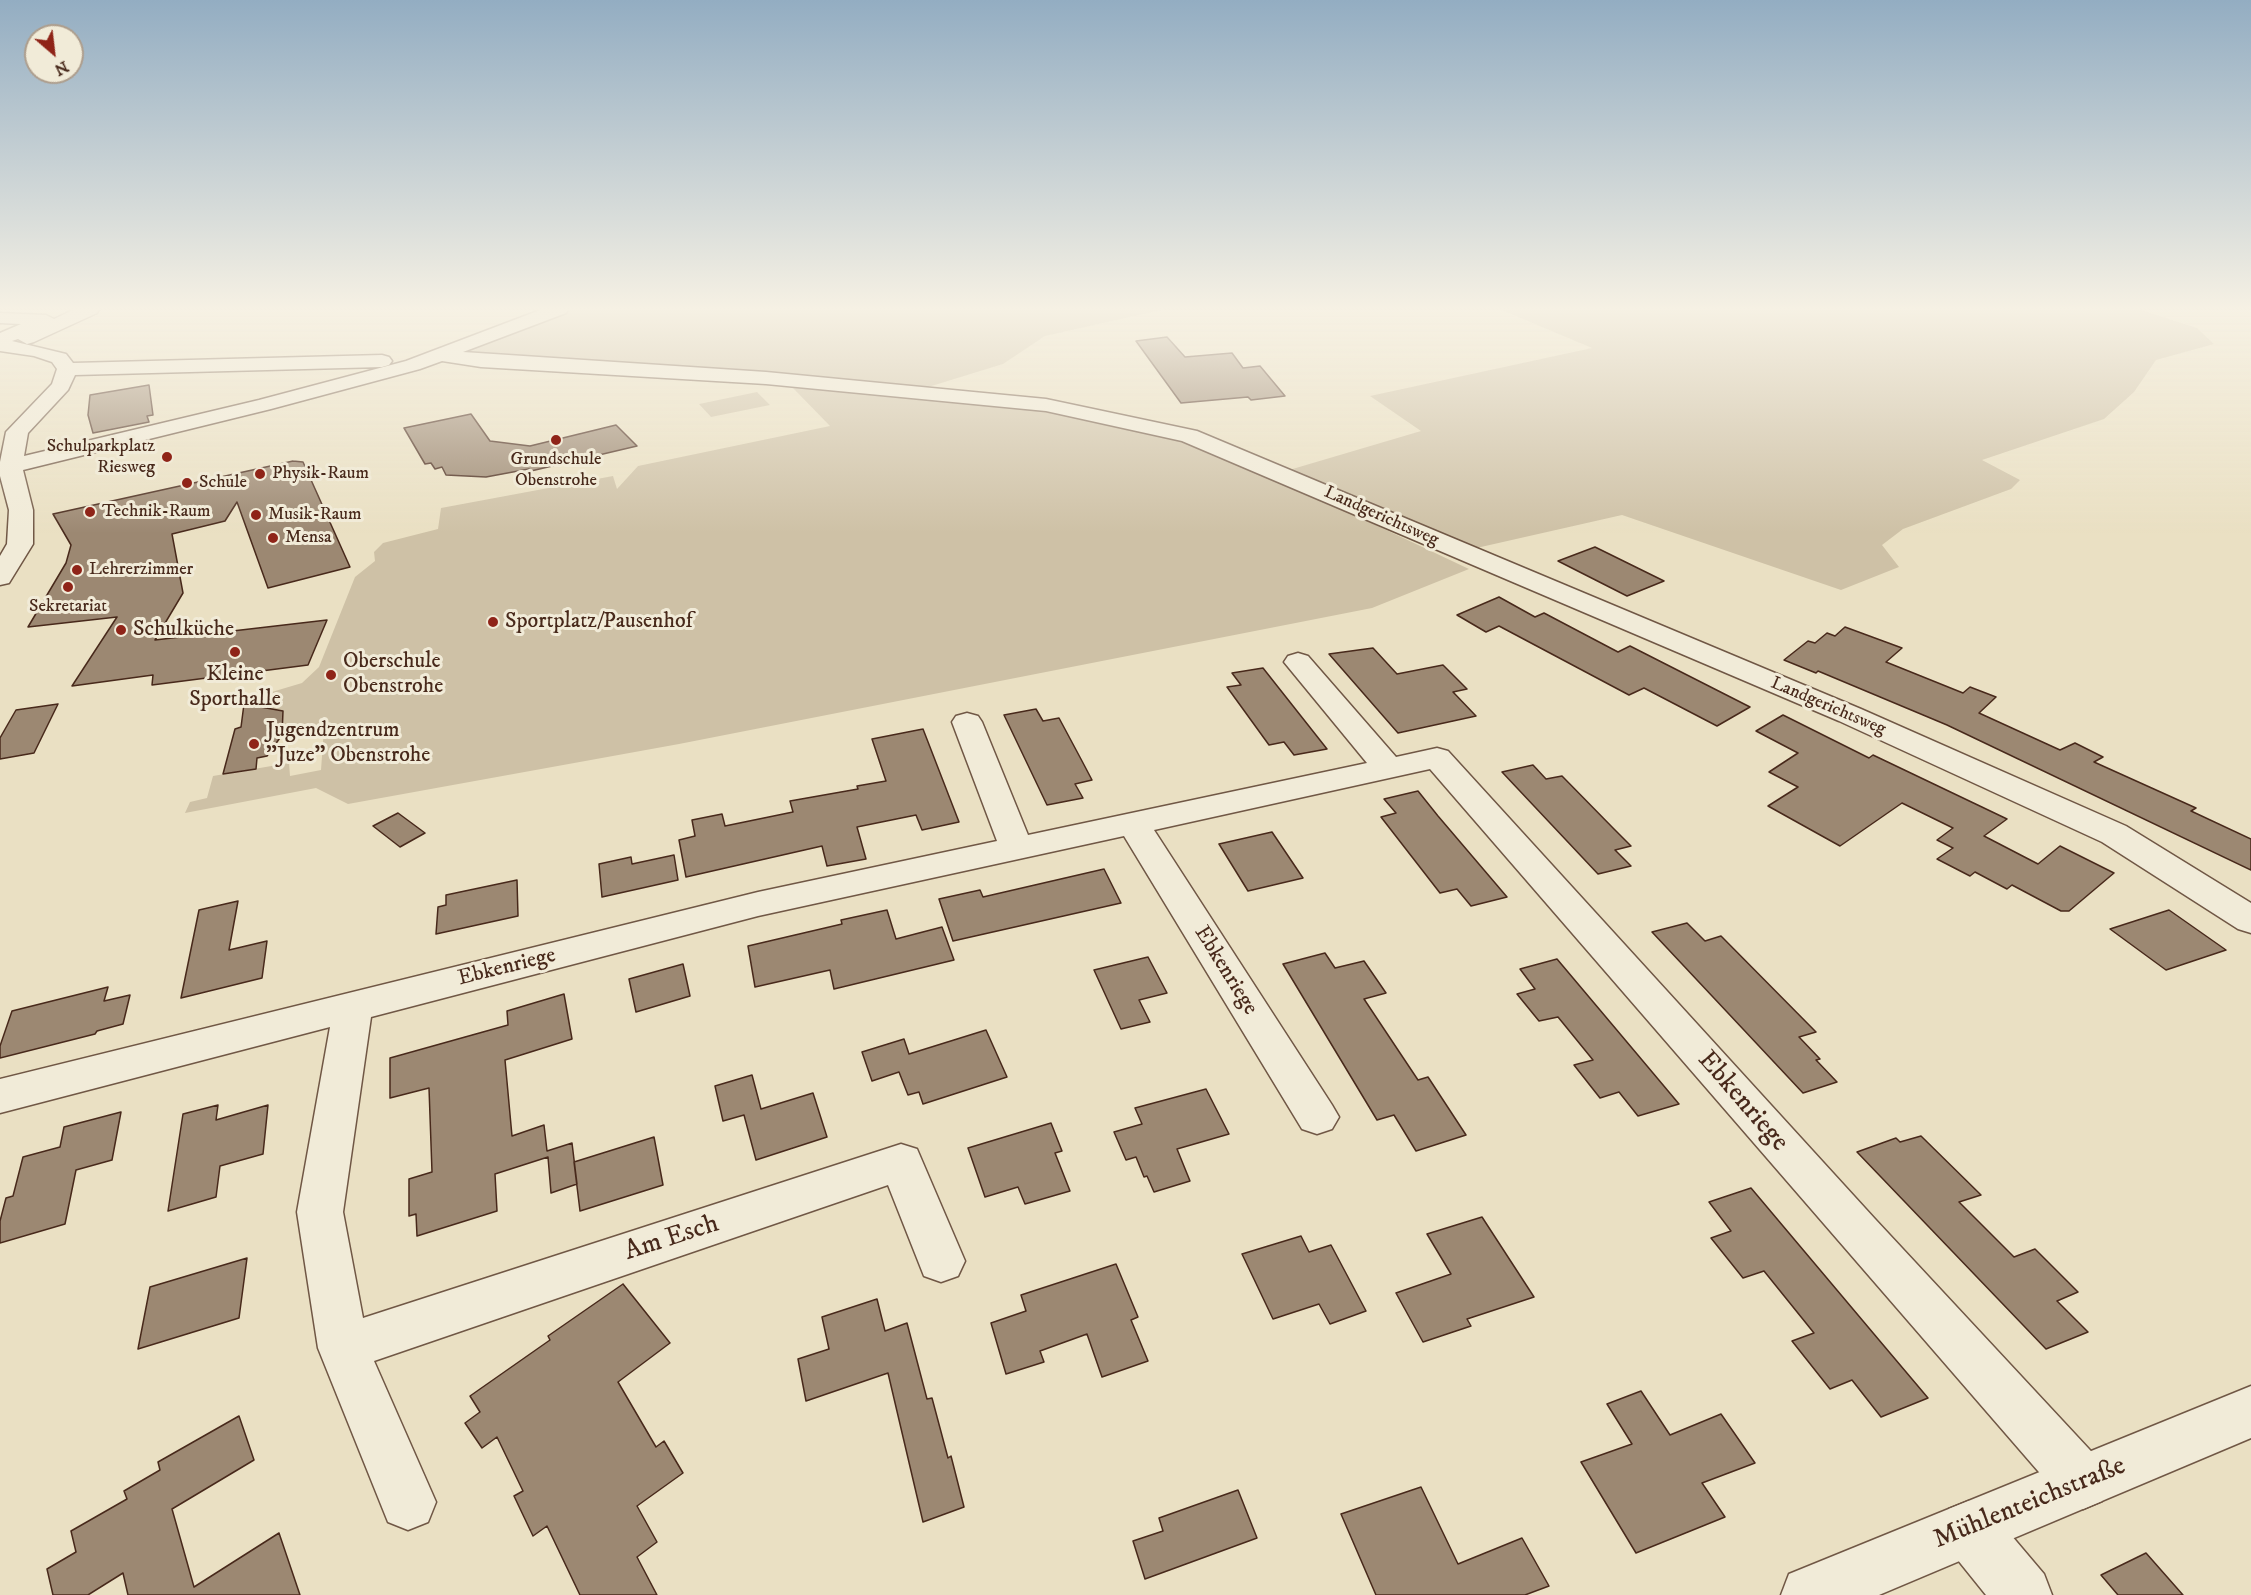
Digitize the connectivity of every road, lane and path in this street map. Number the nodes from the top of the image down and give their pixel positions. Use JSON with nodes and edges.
{"nodes":[{"id":1,"x":62,"y":383,"type":"edge"},
{"id":2,"x":344,"y":383,"type":"edge"},
{"id":3,"x":822,"y":383,"type":"edge"},
{"id":4,"x":6,"y":467,"type":"edge"},
{"id":5,"x":0,"y":577,"type":"edge"},
{"id":6,"x":1298,"y":662,"type":"dead end"},
{"id":7,"x":967,"y":722,"type":"dead end"},
{"id":8,"x":1388,"y":768,"type":"junction"},
{"id":9,"x":1133,"y":824,"type":"junction"},
{"id":10,"x":1017,"y":849,"type":"junction"},
{"id":11,"x":2251,"y":920,"type":"edge"},
{"id":12,"x":353,"y":1007,"type":"junction"},
{"id":13,"x":0,"y":1096,"type":"edge"},
{"id":14,"x":1317,"y":1117,"type":"dead end"},
{"id":15,"x":941,"y":1261,"type":"dead end"},
{"id":16,"x":343,"y":1348,"type":"junction"},
{"id":17,"x":2251,"y":1412,"type":"edge"},
{"id":18,"x":2083,"y":1482,"type":"junction"},
{"id":19,"x":408,"y":1502,"type":"dead end"},
{"id":20,"x":1969,"y":1529,"type":"junction"},
{"id":21,"x":1810,"y":1595,"type":"edge"},
{"id":22,"x":2023,"y":1595,"type":"edge"}],
"edges":[{"from":1,"to":4,"type":"street"},
{"from":2,"to":4,"type":"street"},
{"from":3,"to":11,"type":"street","name":"Landgerichtsweg"},
{"from":4,"to":5,"type":"street"},
{"from":6,"to":8,"type":"street"},
{"from":7,"to":10,"type":"street"},
{"from":8,"to":9,"type":"street","name":"Ebkenriege"},
{"from":8,"to":18,"type":"street","name":"Ebkenriege"},
{"from":9,"to":10,"type":"street","name":"Ebkenriege"},
{"from":9,"to":14,"type":"street","name":"Ebkenriege"},
{"from":10,"to":12,"type":"street","name":"Ebkenriege"},
{"from":12,"to":13,"type":"street","name":"Ebkenriege"},
{"from":12,"to":16,"type":"street"},
{"from":15,"to":16,"type":"street","name":"Am Esch"},
{"from":16,"to":19,"type":"street"},
{"from":17,"to":18,"type":"street","name":"Mühlenteichstraße"},
{"from":18,"to":20,"type":"street","name":"Mühlenteichstraße"},
{"from":20,"to":21,"type":"street","name":"Mühlenteichstraße"},
{"from":20,"to":22,"type":"street"}]}
